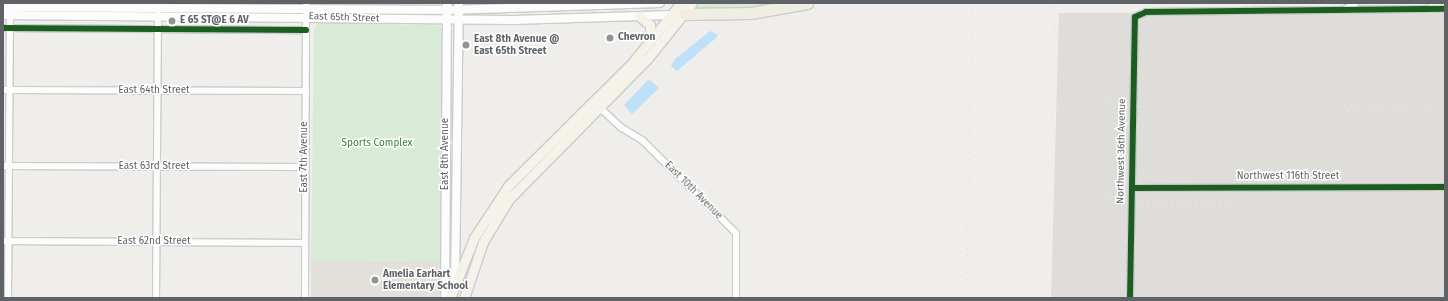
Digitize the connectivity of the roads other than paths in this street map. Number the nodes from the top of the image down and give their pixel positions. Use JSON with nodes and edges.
{"nodes":[{"id":1,"x":660,"y":3,"type":"edge"},
{"id":2,"x":681,"y":3,"type":"edge"},
{"id":3,"x":692,"y":3,"type":"edge"},
{"id":4,"x":807,"y":3,"type":"edge"},
{"id":5,"x":1356,"y":3,"type":"edge"},
{"id":6,"x":1434,"y":3,"type":"edge"},
{"id":7,"x":1445,"y":4,"type":"edge"},
{"id":8,"x":306,"y":5,"type":"edge"},
{"id":9,"x":447,"y":6,"type":"edge"},
{"id":10,"x":459,"y":6,"type":"edge"},
{"id":11,"x":1343,"y":9,"type":"junction"},
{"id":12,"x":1445,"y":10,"type":"edge"},
{"id":13,"x":7,"y":11,"type":"edge"},
{"id":14,"x":158,"y":12,"type":"junction"},
{"id":15,"x":685,"y":14,"type":"junction"},
{"id":16,"x":671,"y":15,"type":"junction"},
{"id":17,"x":639,"y":16,"type":"junction"},
{"id":18,"x":306,"y":17,"type":"junction"},
{"id":19,"x":447,"y":20,"type":"junction"},
{"id":20,"x":459,"y":20,"type":"junction"},
{"id":21,"x":3,"y":28,"type":"edge"},
{"id":22,"x":10,"y":28,"type":"junction"},
{"id":23,"x":158,"y":29,"type":"junction"},
{"id":24,"x":306,"y":30,"type":"junction"},
{"id":25,"x":650,"y":43,"type":"junction"},
{"id":26,"x":6,"y":90,"type":"edge"},
{"id":27,"x":158,"y":91,"type":"junction"},
{"id":28,"x":306,"y":91,"type":"junction"},
{"id":29,"x":593,"y":101,"type":"junction"},
{"id":30,"x":600,"y":108,"type":"junction"},
{"id":31,"x":446,"y":134,"type":"junction"},
{"id":32,"x":458,"y":134,"type":"junction"},
{"id":33,"x":6,"y":166,"type":"edge"},
{"id":34,"x":157,"y":167,"type":"junction"},
{"id":35,"x":306,"y":167,"type":"junction"},
{"id":36,"x":1445,"y":186,"type":"edge"},
{"id":37,"x":1132,"y":188,"type":"junction"},
{"id":38,"x":6,"y":241,"type":"edge"},
{"id":39,"x":156,"y":242,"type":"junction"},
{"id":40,"x":304,"y":243,"type":"junction"},
{"id":41,"x":454,"y":287,"type":"junction"},
{"id":42,"x":8,"y":298,"type":"edge"},
{"id":43,"x":156,"y":298,"type":"edge"},
{"id":44,"x":305,"y":298,"type":"edge"},
{"id":45,"x":445,"y":298,"type":"edge"},
{"id":46,"x":450,"y":298,"type":"edge"},
{"id":47,"x":454,"y":298,"type":"edge"},
{"id":48,"x":464,"y":298,"type":"edge"},
{"id":49,"x":736,"y":298,"type":"edge"},
{"id":50,"x":1130,"y":298,"type":"edge"}],
"edges":[{"from":1,"to":10,"type":"main road","name":"East 65th Street"},
{"from":2,"to":16,"type":"main road"},
{"from":3,"to":15,"type":"main road"},
{"from":4,"to":15,"type":"highway"},
{"from":5,"to":11,"type":"street"},
{"from":6,"to":7,"type":"highway"},
{"from":8,"to":9,"type":"main road","name":"East 65th Street"},
{"from":8,"to":14,"type":"main road","name":"East 65th Street"},
{"from":8,"to":18,"type":"street","name":"East 7th Avenue"},
{"from":9,"to":10,"type":"main road","name":"East 65th Street"},
{"from":9,"to":19,"type":"main road","name":"East 8th Avenue"},
{"from":10,"to":20,"type":"main road","name":"East 8th Avenue"},
{"from":11,"to":12,"type":"street"},
{"from":11,"to":37,"type":"street","name":"Northwest 36th Avenue"},
{"from":13,"to":14,"type":"main road","name":"East 65th Street"},
{"from":13,"to":22,"type":"street"},
{"from":14,"to":18,"type":"main road","name":"East 65th Street"},
{"from":14,"to":23,"type":"street"},
{"from":15,"to":16,"type":"main road","name":"East 65th Street"},
{"from":15,"to":30,"type":"main road"},
{"from":16,"to":17,"type":"main road","name":"East 65th Street"},
{"from":16,"to":25,"type":"main road"},
{"from":17,"to":20,"type":"main road","name":"East 65th Street"},
{"from":17,"to":25,"type":"main road"},
{"from":18,"to":19,"type":"main road","name":"East 65th Street"},
{"from":18,"to":24,"type":"street","name":"East 7th Avenue"},
{"from":19,"to":20,"type":"main road","name":"East 65th Street"},
{"from":19,"to":31,"type":"main road","name":"East 8th Avenue"},
{"from":20,"to":32,"type":"main road","name":"East 8th Avenue"},
{"from":21,"to":22,"type":"street"},
{"from":22,"to":23,"type":"street"},
{"from":22,"to":26,"type":"street"},
{"from":23,"to":24,"type":"street"},
{"from":23,"to":27,"type":"street"},
{"from":24,"to":28,"type":"street","name":"East 7th Avenue"},
{"from":25,"to":29,"type":"main road"},
{"from":26,"to":27,"type":"street","name":"East 64th Street"},
{"from":26,"to":33,"type":"street"},
{"from":27,"to":28,"type":"street","name":"East 64th Street"},
{"from":27,"to":34,"type":"street"},
{"from":28,"to":35,"type":"street","name":"East 7th Avenue"},
{"from":29,"to":30,"type":"street","name":"East 10th Avenue"},
{"from":29,"to":41,"type":"main road"},
{"from":30,"to":48,"type":"main road"},
{"from":30,"to":49,"type":"street","name":"East 10th Avenue"},
{"from":31,"to":32,"type":"main road"},
{"from":31,"to":45,"type":"main road","name":"East 8th Avenue"},
{"from":32,"to":41,"type":"main road","name":"East 8th Avenue"},
{"from":33,"to":34,"type":"street","name":"East 63rd Street"},
{"from":33,"to":38,"type":"street"},
{"from":34,"to":35,"type":"street","name":"East 63rd Street"},
{"from":34,"to":39,"type":"street"},
{"from":35,"to":40,"type":"street","name":"East 7th Avenue"},
{"from":36,"to":37,"type":"street","name":"Northwest 116th Street"},
{"from":37,"to":50,"type":"street","name":"Northwest 36th Avenue"},
{"from":38,"to":39,"type":"street","name":"East 62nd Street"},
{"from":38,"to":42,"type":"street"},
{"from":39,"to":40,"type":"street","name":"East 62nd Street"},
{"from":39,"to":43,"type":"street"},
{"from":40,"to":44,"type":"street","name":"East 7th Avenue"},
{"from":41,"to":46,"type":"main road"},
{"from":41,"to":47,"type":"main road","name":"East 8th Avenue"}]}
